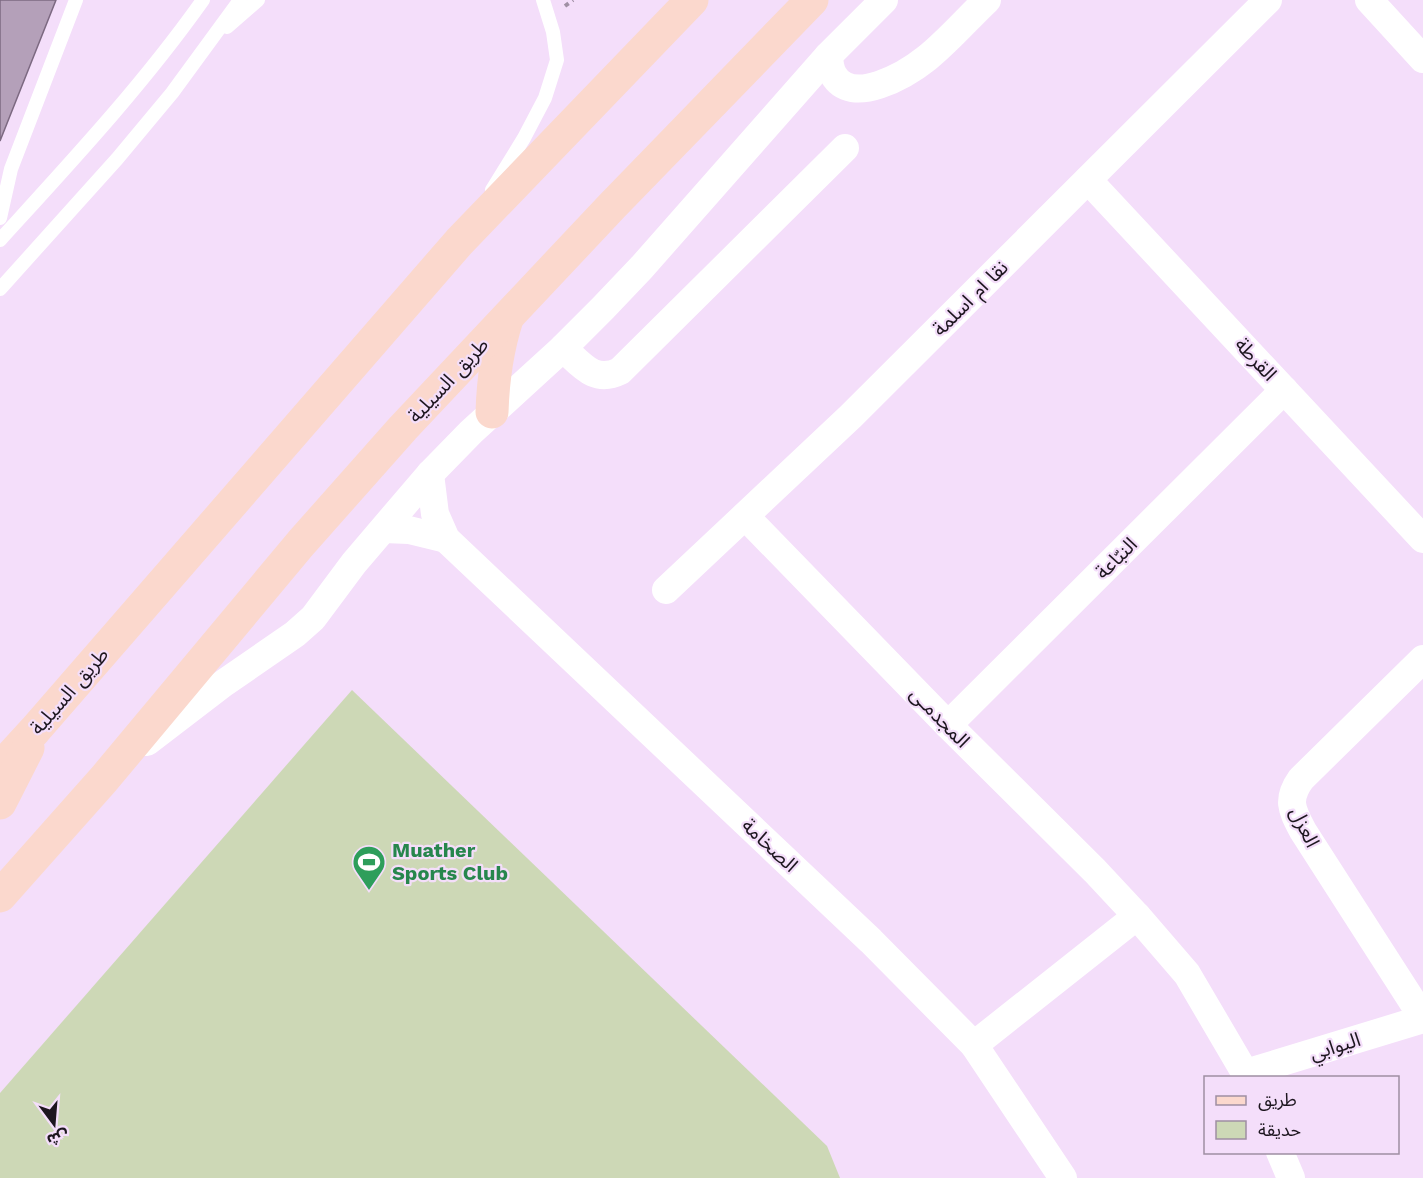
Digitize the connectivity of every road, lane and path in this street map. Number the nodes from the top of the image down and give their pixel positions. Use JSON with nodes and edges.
{"nodes":[{"id":1,"x":76,"y":0,"type":"edge"},
{"id":2,"x":203,"y":0,"type":"edge"},
{"id":3,"x":240,"y":0,"type":"edge"},
{"id":4,"x":258,"y":0,"type":"edge"},
{"id":5,"x":543,"y":0,"type":"edge"},
{"id":6,"x":692,"y":0,"type":"edge"},
{"id":7,"x":812,"y":0,"type":"edge"},
{"id":8,"x":884,"y":0,"type":"edge"},
{"id":9,"x":987,"y":0,"type":"edge"},
{"id":10,"x":1268,"y":0,"type":"edge"},
{"id":11,"x":1369,"y":0,"type":"edge"},
{"id":12,"x":216,"y":34,"type":"junction"},
{"id":13,"x":828,"y":56,"type":"junction"},
{"id":14,"x":1423,"y":59,"type":"edge"},
{"id":15,"x":845,"y":148,"type":"dead end"},
{"id":16,"x":1088,"y":180,"type":"junction"},
{"id":17,"x":0,"y":219,"type":"edge"},
{"id":18,"x":0,"y":240,"type":"edge"},
{"id":19,"x":459,"y":242,"type":"junction"},
{"id":20,"x":0,"y":289,"type":"edge"},
{"id":21,"x":508,"y":316,"type":"junction"},
{"id":22,"x":563,"y":348,"type":"junction"},
{"id":23,"x":1284,"y":390,"type":"junction"},
{"id":24,"x":492,"y":412,"type":"junction"},
{"id":25,"x":430,"y":474,"type":"junction"},
{"id":26,"x":746,"y":516,"type":"junction"},
{"id":27,"x":384,"y":529,"type":"junction"},
{"id":28,"x":446,"y":539,"type":"junction"},
{"id":29,"x":1423,"y":539,"type":"edge"},
{"id":30,"x":666,"y":590,"type":"dead end"},
{"id":31,"x":1423,"y":659,"type":"edge"},
{"id":32,"x":948,"y":726,"type":"junction"},
{"id":33,"x":35,"y":730,"type":"junction"},
{"id":34,"x":0,"y":768,"type":"edge"},
{"id":35,"x":104,"y":779,"type":"junction"},
{"id":36,"x":0,"y":803,"type":"edge"},
{"id":37,"x":0,"y":896,"type":"edge"},
{"id":38,"x":1137,"y":916,"type":"junction"},
{"id":39,"x":1423,"y":1019,"type":"edge"},
{"id":40,"x":974,"y":1045,"type":"junction"},
{"id":41,"x":1247,"y":1075,"type":"edge"},
{"id":42,"x":1281,"y":1154,"type":"edge"},
{"id":43,"x":1063,"y":1178,"type":"edge"},
{"id":44,"x":1291,"y":1178,"type":"edge"}],
"edges":[{"from":1,"to":17,"type":"lane"},
{"from":2,"to":18,"type":"lane"},
{"from":3,"to":12,"type":"lane"},
{"from":4,"to":12,"type":"lane"},
{"from":5,"to":19,"type":"lane"},
{"from":6,"to":19,"type":"main road","name":"طريق السيلية"},
{"from":7,"to":21,"type":"main road","name":"طريق السيلية"},
{"from":8,"to":13,"type":"street","name":"طريق السيلية"},
{"from":9,"to":13,"type":"street"},
{"from":10,"to":16,"type":"street","name":"نقا ام اسلمة"},
{"from":11,"to":14,"type":"street"},
{"from":12,"to":20,"type":"lane"},
{"from":13,"to":22,"type":"street","name":"طريق السيلية"},
{"from":15,"to":22,"type":"street"},
{"from":16,"to":23,"type":"street","name":"القرطة"},
{"from":16,"to":26,"type":"street","name":"نقا ام اسلمة"},
{"from":19,"to":33,"type":"main road","name":"طريق السيلية"},
{"from":21,"to":24,"type":"main road"},
{"from":21,"to":35,"type":"main road","name":"طريق السيلية"},
{"from":22,"to":24,"type":"street","name":"طريق السيلية"},
{"from":23,"to":29,"type":"street","name":"القرطة"},
{"from":23,"to":32,"type":"street","name":"النبّاعة"},
{"from":24,"to":25,"type":"street","name":"طريق السيلية"},
{"from":25,"to":27,"type":"street","name":"طريق السيلية"},
{"from":25,"to":28,"type":"street","name":"الصخامة"},
{"from":26,"to":30,"type":"street","name":"نقا ام اسلمة"},
{"from":26,"to":32,"type":"street","name":"المجدمـى"},
{"from":27,"to":28,"type":"street","name":"الصخامة"},
{"from":27,"to":35,"type":"street","name":"طريق السيلية"},
{"from":28,"to":40,"type":"street","name":"الصخامة"},
{"from":31,"to":39,"type":"street","name":"العزل"},
{"from":32,"to":38,"type":"street","name":"المجدمـى"},
{"from":33,"to":34,"type":"main road","name":"طريق السيلية"},
{"from":33,"to":36,"type":"main road"},
{"from":35,"to":37,"type":"main road","name":"طريق السيلية"},
{"from":38,"to":40,"type":"street"},
{"from":38,"to":41,"type":"street","name":"المجدمـى"},
{"from":39,"to":41,"type":"street","name":"اليوابي"},
{"from":40,"to":43,"type":"street","name":"الصخامة"},
{"from":42,"to":44,"type":"street"}]}
